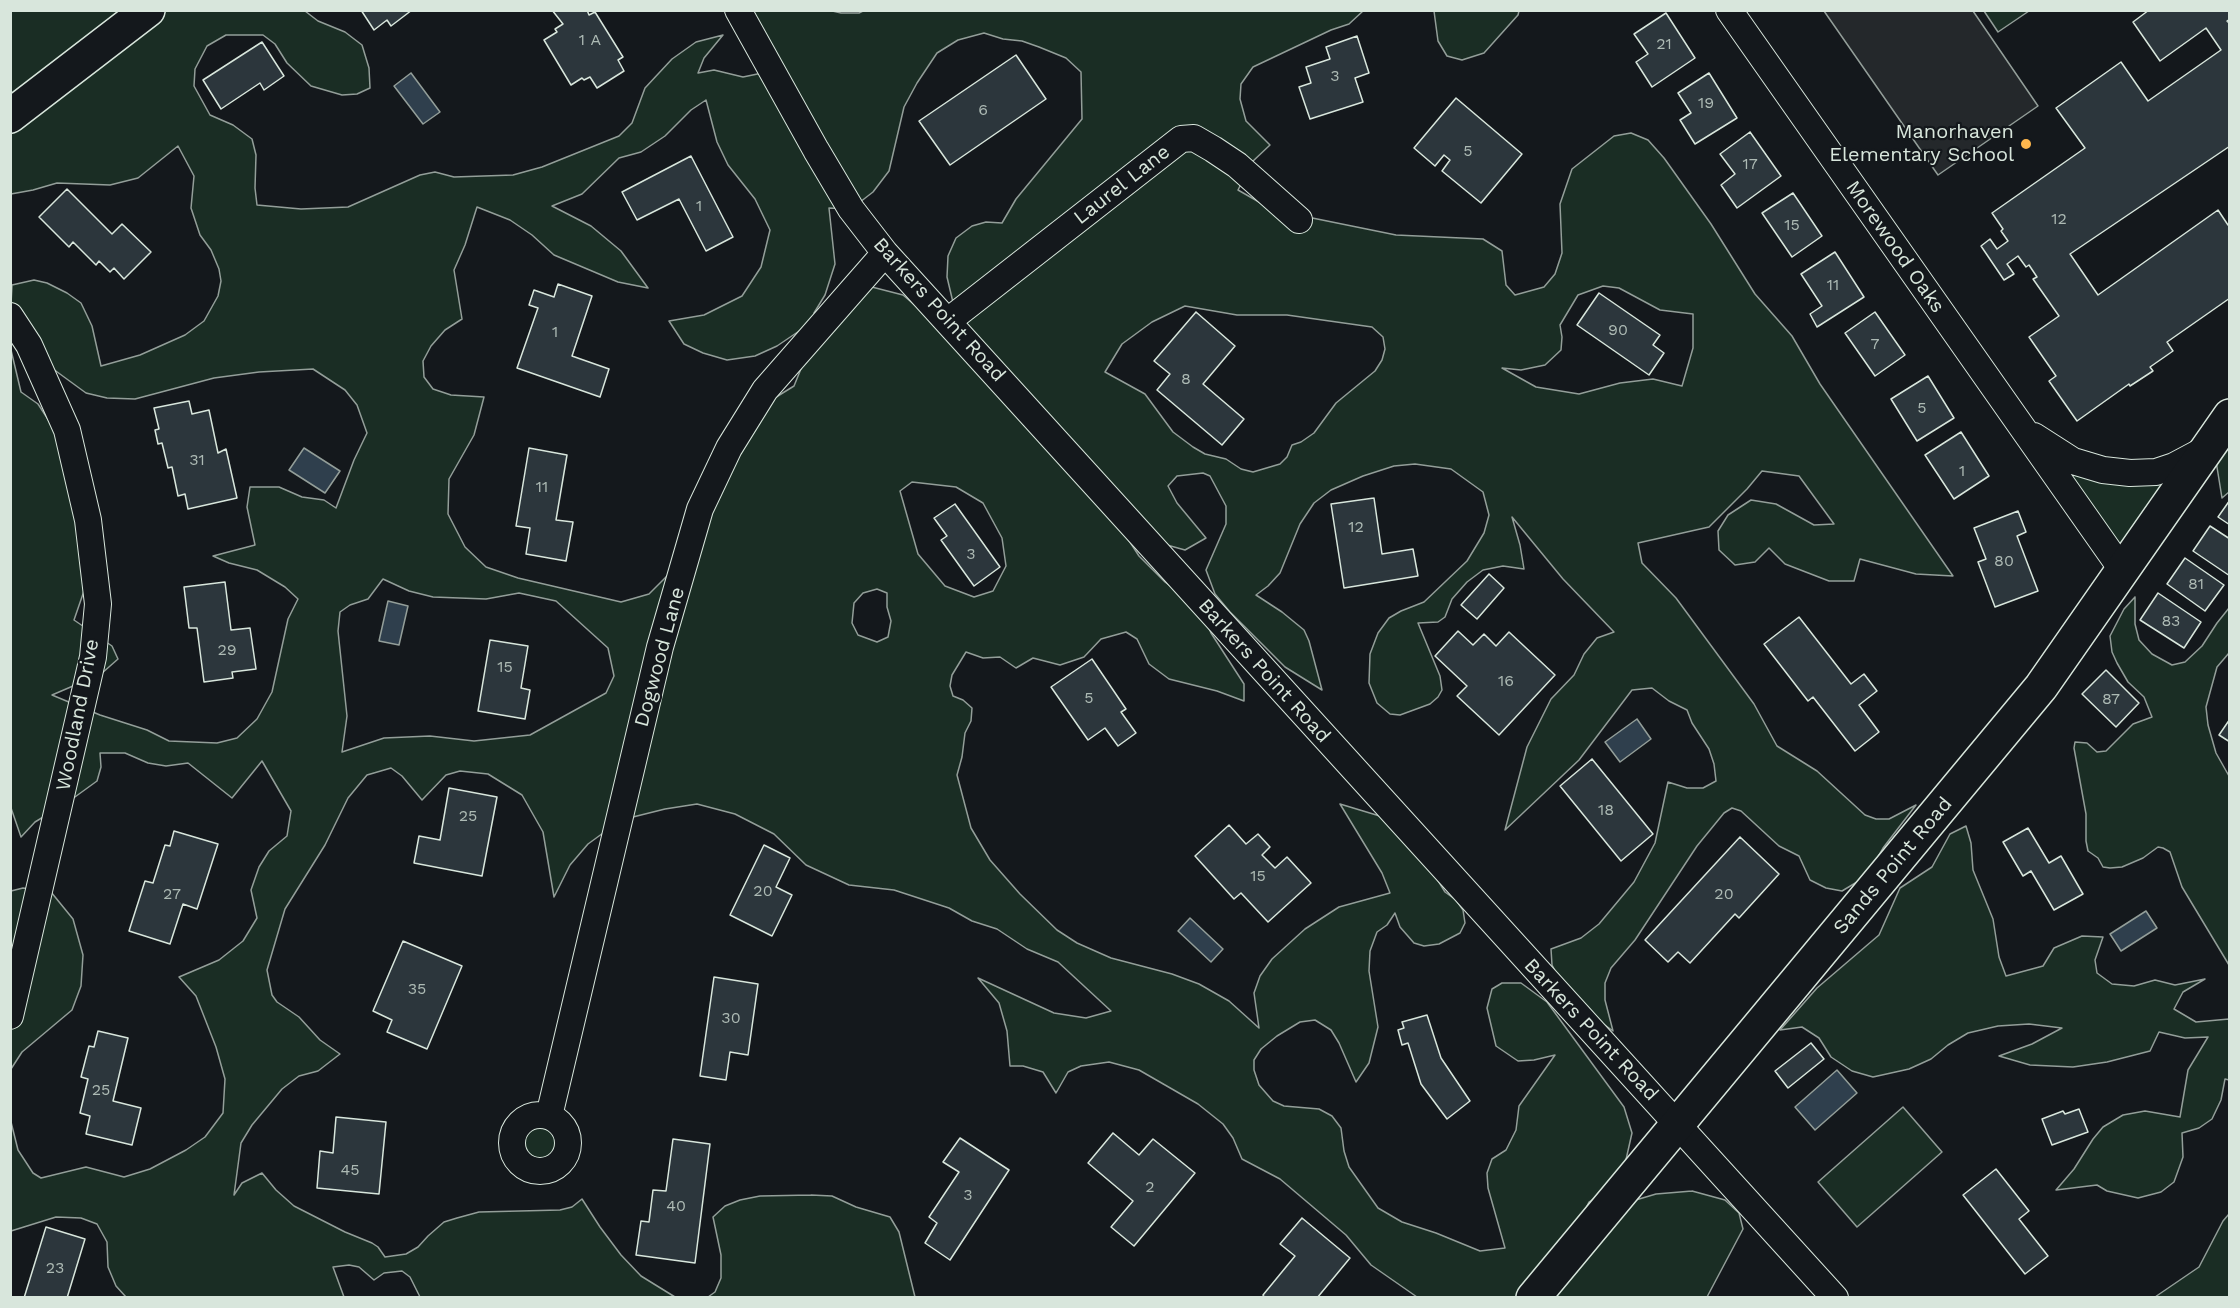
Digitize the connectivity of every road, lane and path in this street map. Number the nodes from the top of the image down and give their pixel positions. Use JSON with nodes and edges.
{"nodes":[{"id":1,"x":148,"y":10,"type":"edge"},
{"id":2,"x":738,"y":10,"type":"edge"},
{"id":3,"x":1729,"y":10,"type":"edge"},
{"id":4,"x":10,"y":116,"type":"edge"},
{"id":5,"x":1299,"y":220,"type":"dead end"},
{"id":6,"x":885,"y":252,"type":"junction"},
{"id":7,"x":10,"y":316,"type":"edge"},
{"id":8,"x":948,"y":321,"type":"junction"},
{"id":9,"x":2229,"y":416,"type":"edge"},
{"id":10,"x":2020,"y":426,"type":"junction"},
{"id":11,"x":2207,"y":448,"type":"junction"},
{"id":12,"x":2123,"y":571,"type":"junction"},
{"id":13,"x":17,"y":959,"type":"edge"},
{"id":14,"x":10,"y":1016,"type":"edge"},
{"id":15,"x":549,"y":1116,"type":"dead end"},
{"id":16,"x":1678,"y":1124,"type":"junction"},
{"id":17,"x":1533,"y":1298,"type":"edge"},
{"id":18,"x":1835,"y":1298,"type":"edge"}],
"edges":[{"from":1,"to":4,"type":"main road"},
{"from":2,"to":6,"type":"street","name":"Barkers Point Road"},
{"from":3,"to":10,"type":"street","name":"Morewood Oaks"},
{"from":5,"to":8,"type":"street","name":"Laurel Lane"},
{"from":6,"to":8,"type":"street","name":"Barkers Point Road"},
{"from":6,"to":15,"type":"street","name":"Dogwood Lane"},
{"from":7,"to":13,"type":"street","name":"Woodland Drive"},
{"from":8,"to":16,"type":"street","name":"Barkers Point Road"},
{"from":9,"to":11,"type":"main road","name":"Sands Point Road"},
{"from":10,"to":11,"type":"street","name":"Morewood Oaks"},
{"from":10,"to":12,"type":"street","name":"Morewood Oaks"},
{"from":11,"to":12,"type":"main road","name":"Sands Point Road"},
{"from":12,"to":16,"type":"main road","name":"Sands Point Road"},
{"from":13,"to":14,"type":"street","name":"Woodland Drive"},
{"from":16,"to":17,"type":"main road","name":"Sands Point Road"},
{"from":16,"to":18,"type":"street","name":"Barkers Point Road"}]}
